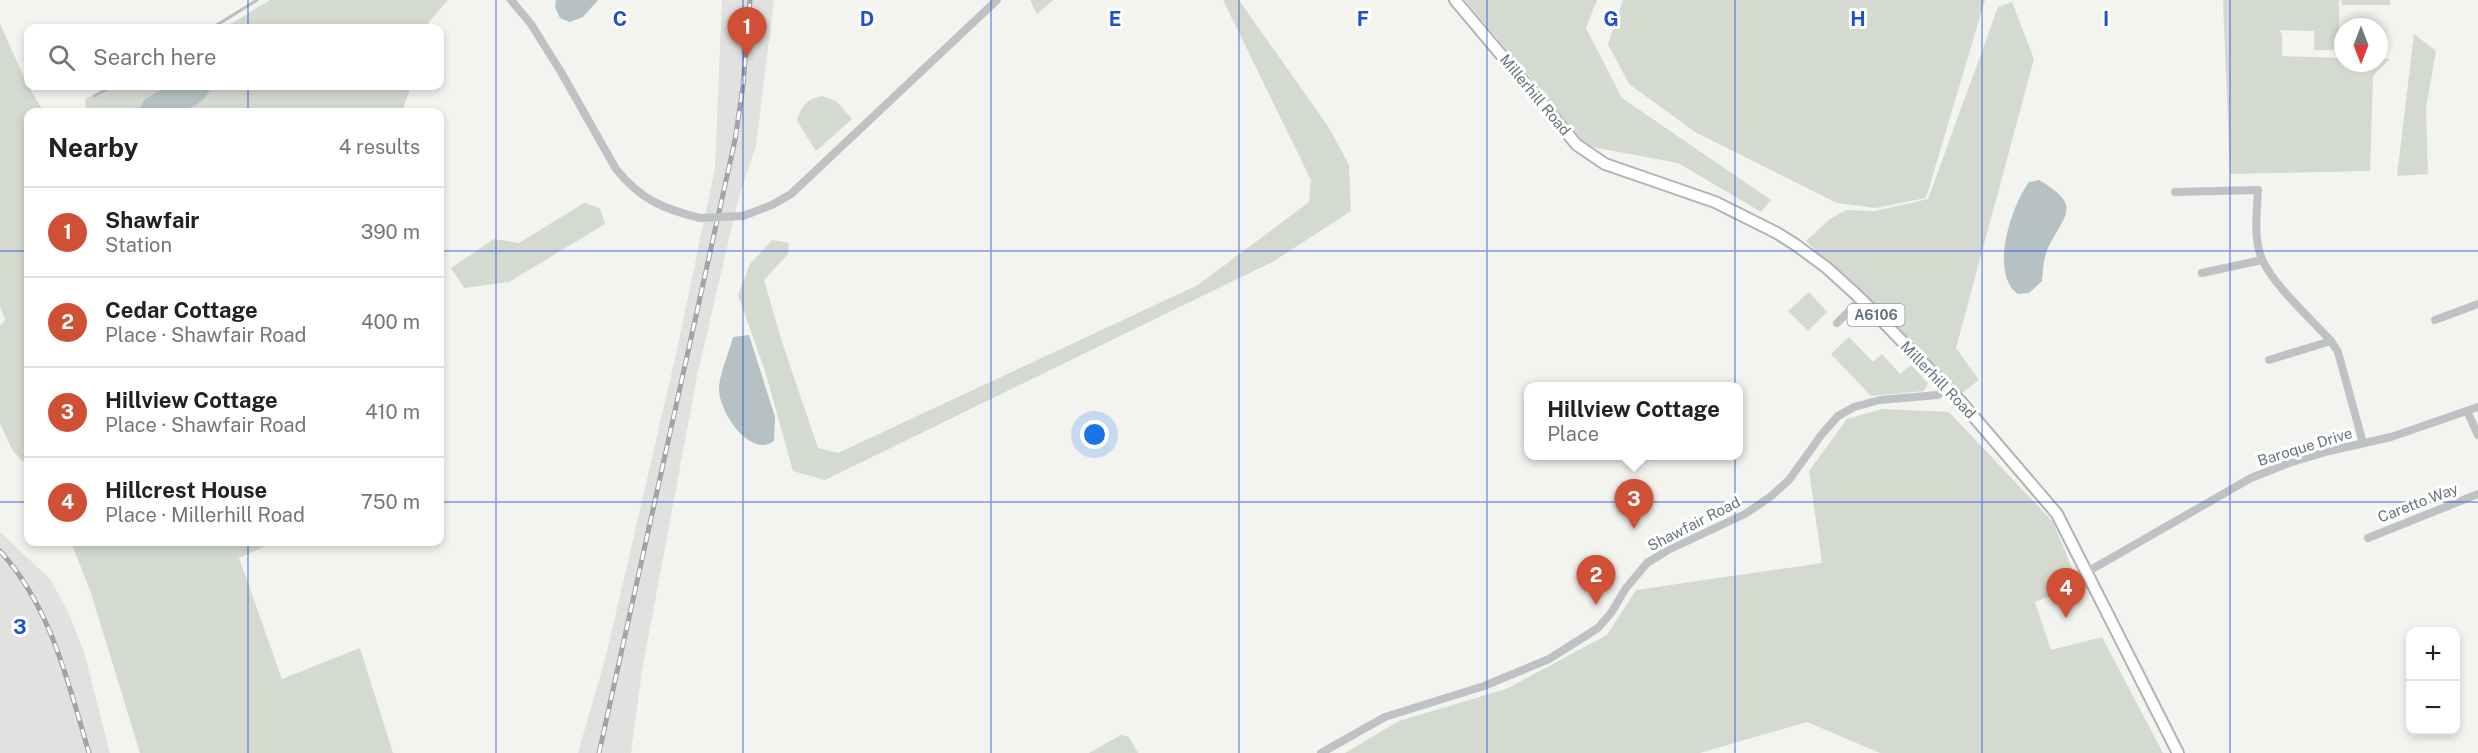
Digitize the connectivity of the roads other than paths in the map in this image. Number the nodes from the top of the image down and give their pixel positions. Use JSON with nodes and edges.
{"nodes":[{"id":1,"x":996,"y":0,"type":"edge"},
{"id":2,"x":1455,"y":0,"type":"edge"},
{"id":3,"x":515,"y":1,"type":"edge"},
{"id":4,"x":2175,"y":192,"type":"dead end"},
{"id":5,"x":2262,"y":260,"type":"junction"},
{"id":6,"x":2202,"y":273,"type":"dead end"},
{"id":7,"x":1861,"y":299,"type":"junction"},
{"id":8,"x":2478,"y":304,"type":"edge"},
{"id":9,"x":2435,"y":320,"type":"dead end"},
{"id":10,"x":1837,"y":323,"type":"dead end"},
{"id":11,"x":2331,"y":341,"type":"junction"},
{"id":12,"x":2269,"y":360,"type":"dead end"},
{"id":13,"x":1947,"y":387,"type":"junction"},
{"id":14,"x":2478,"y":407,"type":"edge"},
{"id":15,"x":2467,"y":411,"type":"junction"},
{"id":16,"x":2478,"y":435,"type":"edge"},
{"id":17,"x":2362,"y":443,"type":"junction"},
{"id":18,"x":2478,"y":494,"type":"edge"},
{"id":19,"x":2368,"y":538,"type":"dead end"},
{"id":20,"x":2088,"y":572,"type":"junction"},
{"id":21,"x":1322,"y":753,"type":"edge"},
{"id":22,"x":2178,"y":753,"type":"edge"}],
"edges":[{"from":1,"to":3,"type":"street","bridge":true},
{"from":2,"to":7,"type":"main road","name":"Millerhill Road","number":"A6106"},
{"from":4,"to":5,"type":"street"},
{"from":5,"to":6,"type":"street"},
{"from":5,"to":11,"type":"street"},
{"from":7,"to":10,"type":"street"},
{"from":7,"to":13,"type":"main road","name":"Millerhill Road","number":"A6106"},
{"from":8,"to":9,"type":"street"},
{"from":11,"to":12,"type":"street"},
{"from":11,"to":17,"type":"street"},
{"from":13,"to":20,"type":"main road","name":"Millerhill Road","number":"A6106"},
{"from":13,"to":21,"type":"street","name":"Shawfair Road"},
{"from":14,"to":15,"type":"street","name":"Baroque Drive"},
{"from":15,"to":16,"type":"street"},
{"from":15,"to":17,"type":"street","name":"Baroque Drive"},
{"from":17,"to":20,"type":"street","name":"Baroque Drive"},
{"from":18,"to":19,"type":"street","name":"Caretto Way"},
{"from":20,"to":22,"type":"main road","name":"Millerhill Road","number":"A6106"}]}
